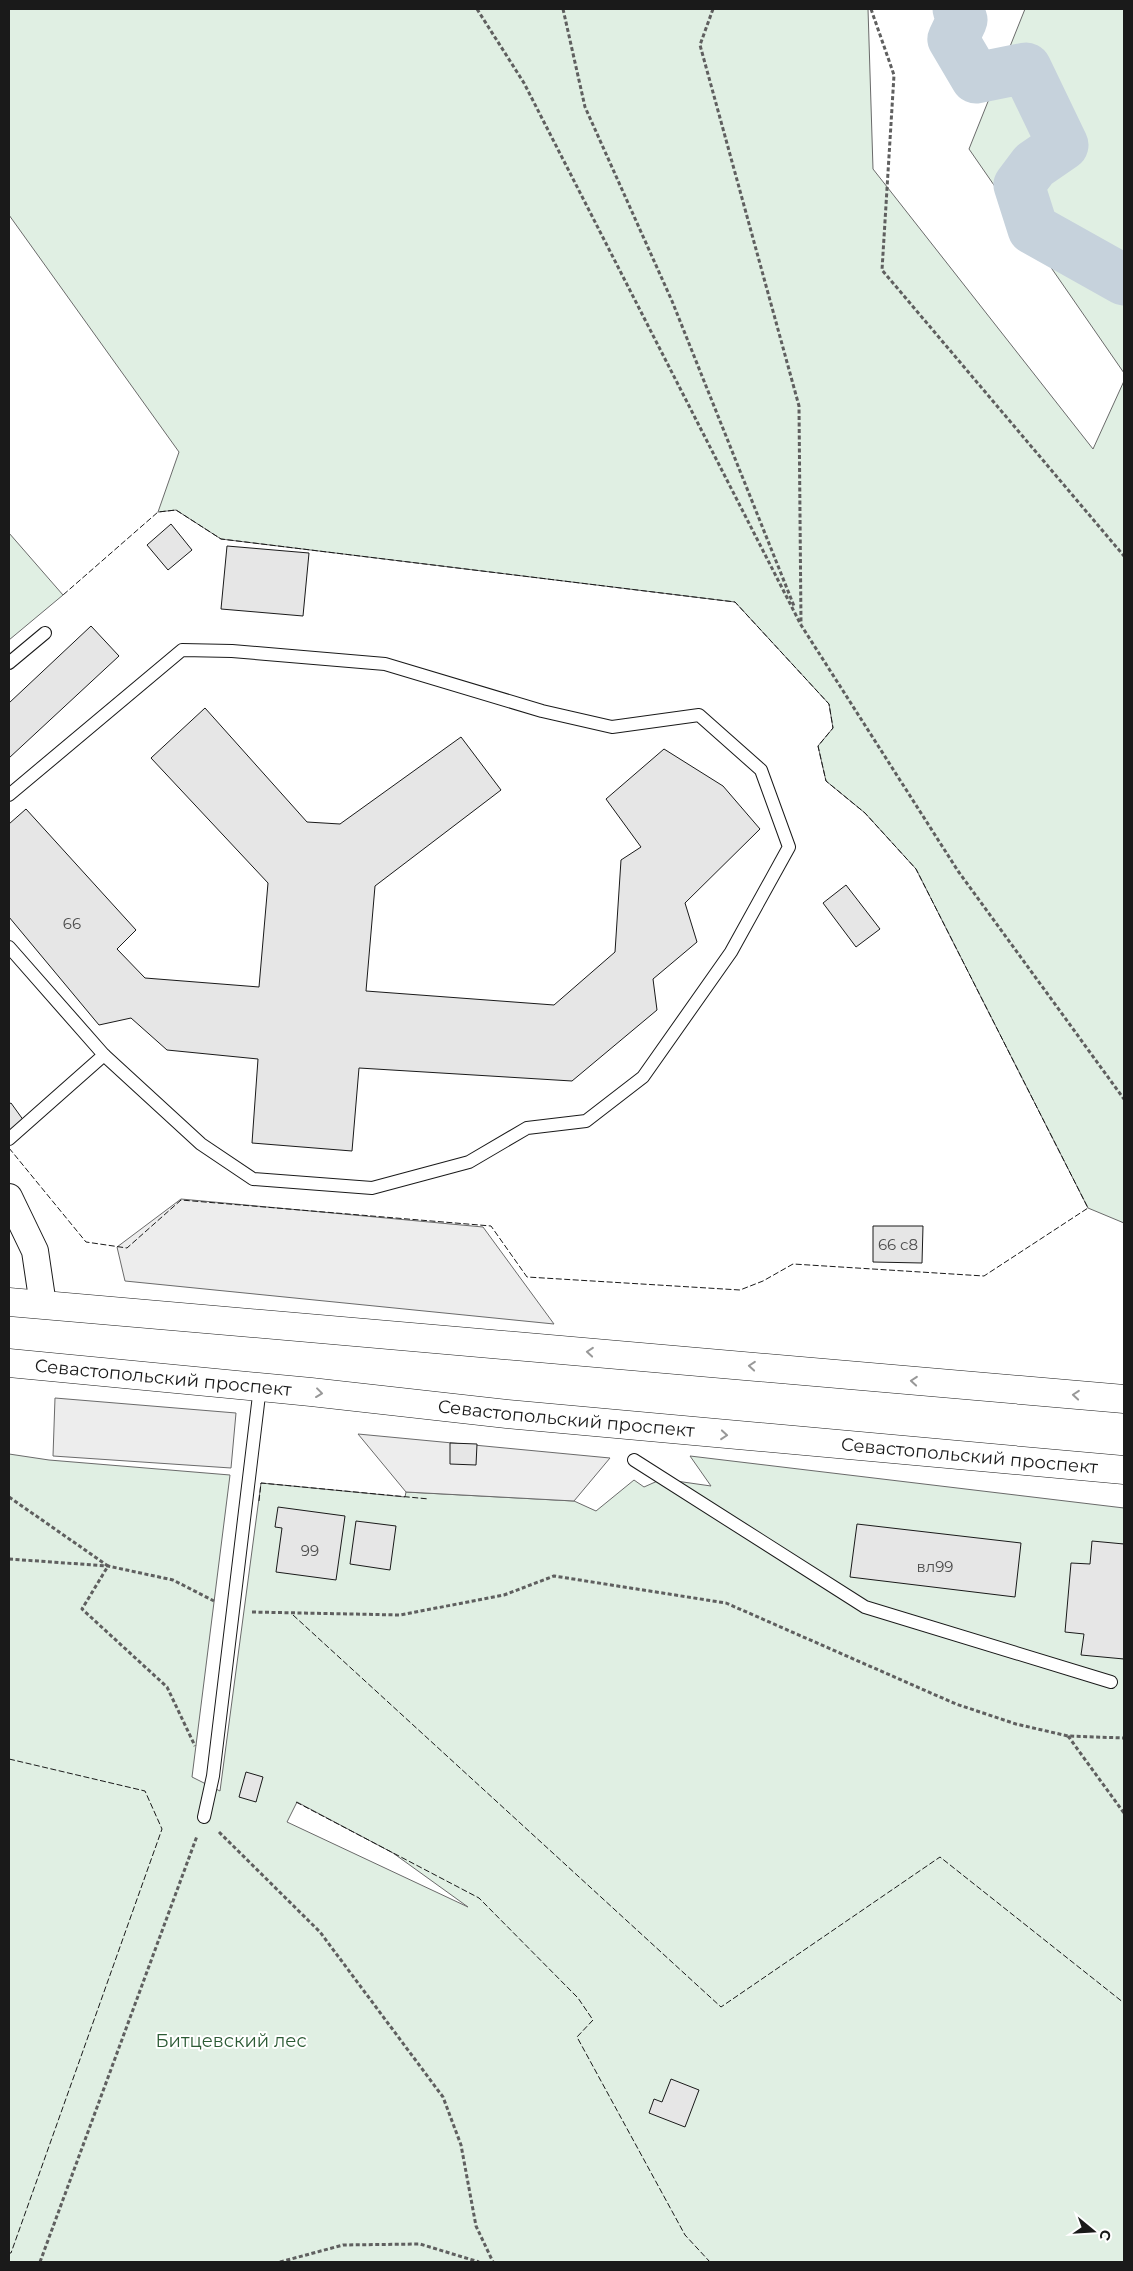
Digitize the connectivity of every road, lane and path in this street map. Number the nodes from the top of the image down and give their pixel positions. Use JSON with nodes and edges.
{"nodes":[{"id":1,"x":563,"y":9,"type":"edge"},
{"id":2,"x":713,"y":9,"type":"edge"},
{"id":3,"x":870,"y":9,"type":"edge"},
{"id":4,"x":479,"y":10,"type":"edge"},
{"id":5,"x":1124,"y":556,"type":"edge"},
{"id":6,"x":801,"y":625,"type":"junction"},
{"id":7,"x":45,"y":633,"type":"dead end"},
{"id":8,"x":9,"y":663,"type":"edge"},
{"id":9,"x":9,"y":795,"type":"edge"},
{"id":10,"x":9,"y":947,"type":"edge"},
{"id":11,"x":104,"y":1055,"type":"junction"},
{"id":12,"x":1124,"y":1100,"type":"edge"},
{"id":13,"x":9,"y":1139,"type":"edge"},
{"id":14,"x":9,"y":1197,"type":"edge"},
{"id":15,"x":9,"y":1302,"type":"edge"},
{"id":16,"x":43,"y":1304,"type":"junction"},
{"id":17,"x":9,"y":1363,"type":"edge"},
{"id":18,"x":260,"y":1387,"type":"junction"},
{"id":19,"x":1124,"y":1399,"type":"edge"},
{"id":20,"x":634,"y":1460,"type":"dead end"},
{"id":21,"x":1124,"y":1470,"type":"edge"},
{"id":22,"x":9,"y":1497,"type":"edge"},
{"id":23,"x":9,"y":1559,"type":"edge"},
{"id":24,"x":108,"y":1566,"type":"junction"},
{"id":25,"x":232,"y":1611,"type":"junction"},
{"id":26,"x":1110,"y":1682,"type":"dead end"},
{"id":27,"x":1068,"y":1736,"type":"junction"},
{"id":28,"x":1124,"y":1738,"type":"edge"},
{"id":29,"x":213,"y":1776,"type":"junction"},
{"id":30,"x":1124,"y":1813,"type":"edge"},
{"id":31,"x":204,"y":1817,"type":"junction"},
{"id":32,"x":40,"y":2262,"type":"edge"},
{"id":33,"x":280,"y":2262,"type":"edge"},
{"id":34,"x":479,"y":2262,"type":"edge"},
{"id":35,"x":493,"y":2262,"type":"edge"}],
"edges":[{"from":1,"to":6,"type":"path"},
{"from":2,"to":6,"type":"path"},
{"from":3,"to":5,"type":"path"},
{"from":4,"to":6,"type":"path"},
{"from":6,"to":12,"type":"path"},
{"from":7,"to":8,"type":"lane"},
{"from":9,"to":11,"type":"lane"},
{"from":10,"to":11,"type":"lane"},
{"from":11,"to":13,"type":"lane"},
{"from":14,"to":16,"type":"street"},
{"from":15,"to":16,"type":"main road"},
{"from":19,"to":16,"type":"main road","one_way":true},
{"from":17,"to":18,"type":"main road","name":"Севастопольский проспект"},
{"from":18,"to":21,"type":"main road","name":"Севастопольский проспект","one_way":true},
{"from":18,"to":25,"type":"lane"},
{"from":20,"to":26,"type":"lane"},
{"from":22,"to":24,"type":"path"},
{"from":23,"to":24,"type":"path"},
{"from":24,"to":25,"type":"path"},
{"from":24,"to":29,"type":"path"},
{"from":25,"to":27,"type":"path"},
{"from":25,"to":29,"type":"lane"},
{"from":27,"to":28,"type":"path"},
{"from":27,"to":30,"type":"path"},
{"from":29,"to":31,"type":"lane"},
{"from":31,"to":32,"type":"path"},
{"from":31,"to":35,"type":"path"},
{"from":33,"to":34,"type":"path"}]}
